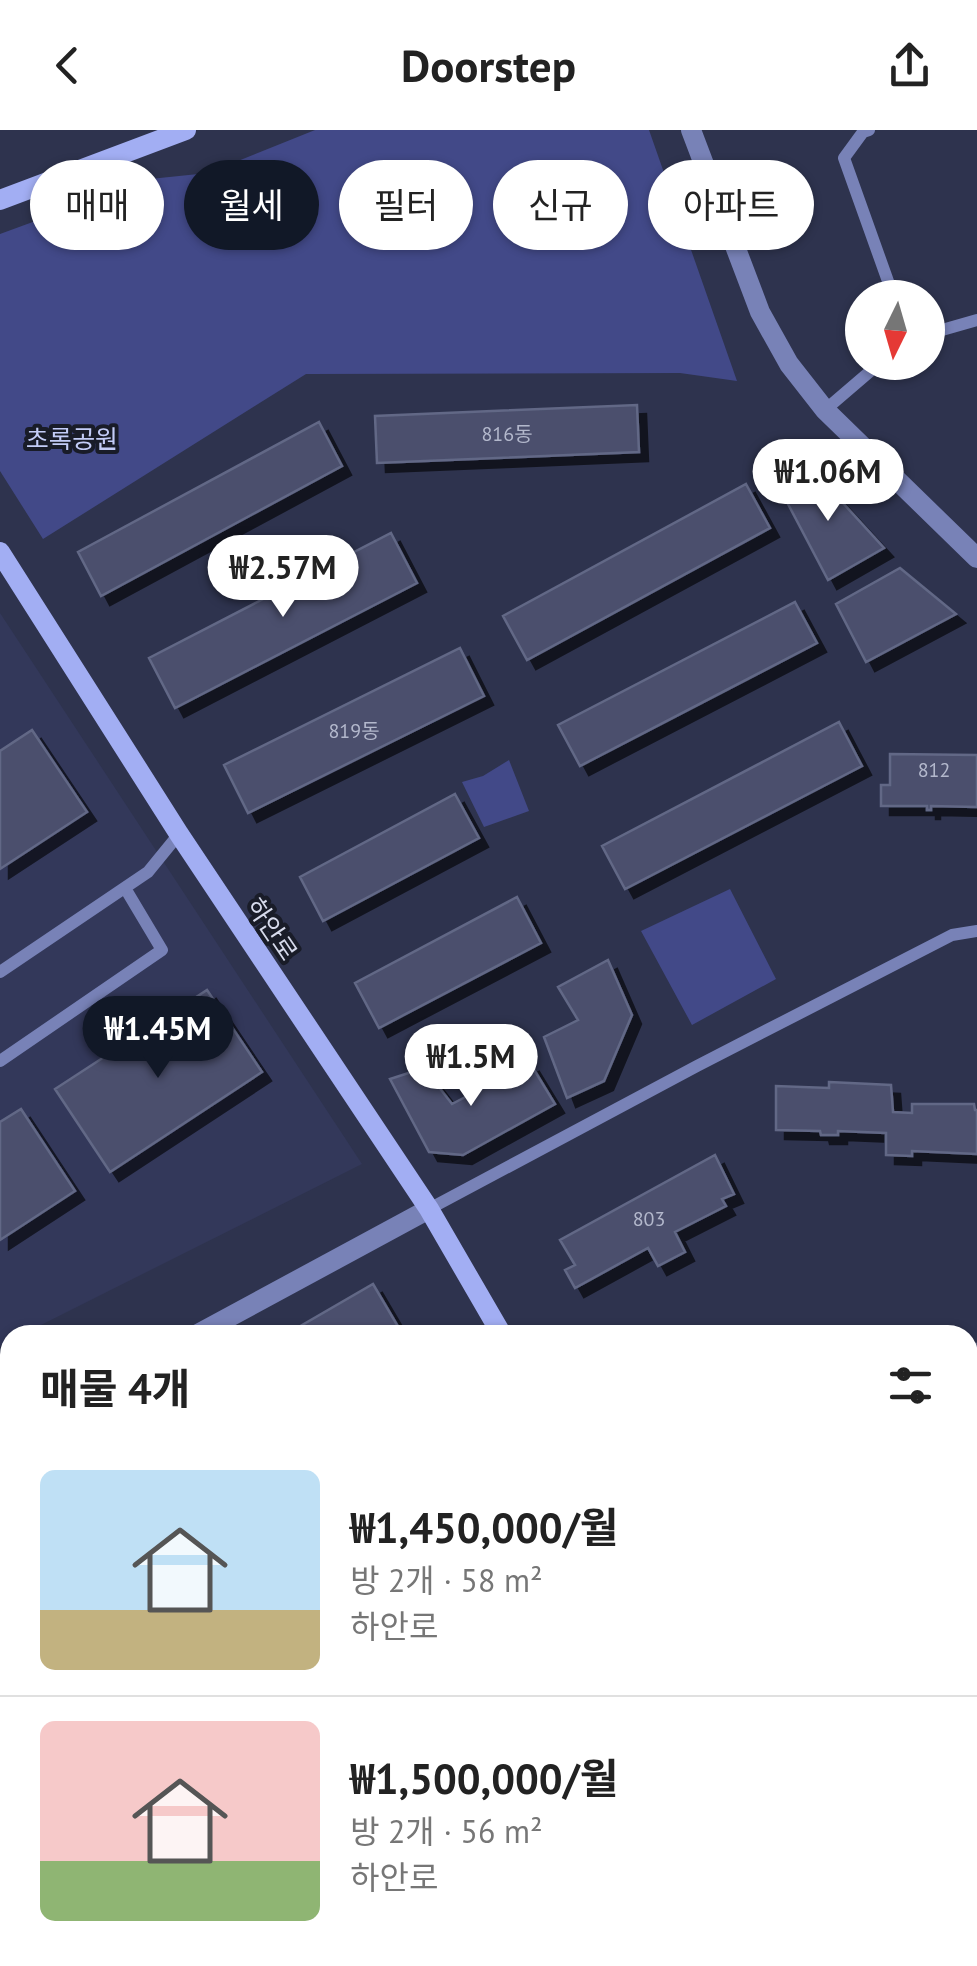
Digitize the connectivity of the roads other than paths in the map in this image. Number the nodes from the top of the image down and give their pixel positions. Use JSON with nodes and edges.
{"nodes":[{"id":1,"x":186,"y":130,"type":"edge"},
{"id":2,"x":690,"y":130,"type":"edge"},
{"id":3,"x":869,"y":130,"type":"edge"},
{"id":4,"x":0,"y":200,"type":"edge"},
{"id":5,"x":888,"y":280,"type":"edge"},
{"id":6,"x":977,"y":320,"type":"edge"},
{"id":7,"x":945,"y":329,"type":"edge"},
{"id":8,"x":861,"y":380,"type":"edge"},
{"id":9,"x":826,"y":410,"type":"junction"},
{"id":10,"x":0,"y":552,"type":"edge"},
{"id":11,"x":977,"y":558,"type":"edge"},
{"id":12,"x":179,"y":834,"type":"junction"},
{"id":13,"x":125,"y":888,"type":"junction"},
{"id":14,"x":977,"y":931,"type":"edge"},
{"id":15,"x":0,"y":972,"type":"edge"},
{"id":16,"x":0,"y":1062,"type":"edge"},
{"id":17,"x":429,"y":1210,"type":"junction"},
{"id":18,"x":215,"y":1325,"type":"edge"},
{"id":19,"x":496,"y":1325,"type":"edge"}],
"edges":[{"from":1,"to":4,"type":"street"},
{"from":2,"to":9,"type":"street"},
{"from":3,"to":5,"type":"lane"},
{"from":6,"to":7,"type":"lane"},
{"from":8,"to":9,"type":"lane"},
{"from":9,"to":11,"type":"street"},
{"from":10,"to":12,"type":"street","name":"하안로"},
{"from":12,"to":13,"type":"lane"},
{"from":12,"to":17,"type":"street","name":"하안로"},
{"from":13,"to":15,"type":"lane"},
{"from":13,"to":16,"type":"lane"},
{"from":14,"to":17,"type":"lane"},
{"from":17,"to":18,"type":"street"},
{"from":17,"to":19,"type":"street","name":"하안로"}]}
